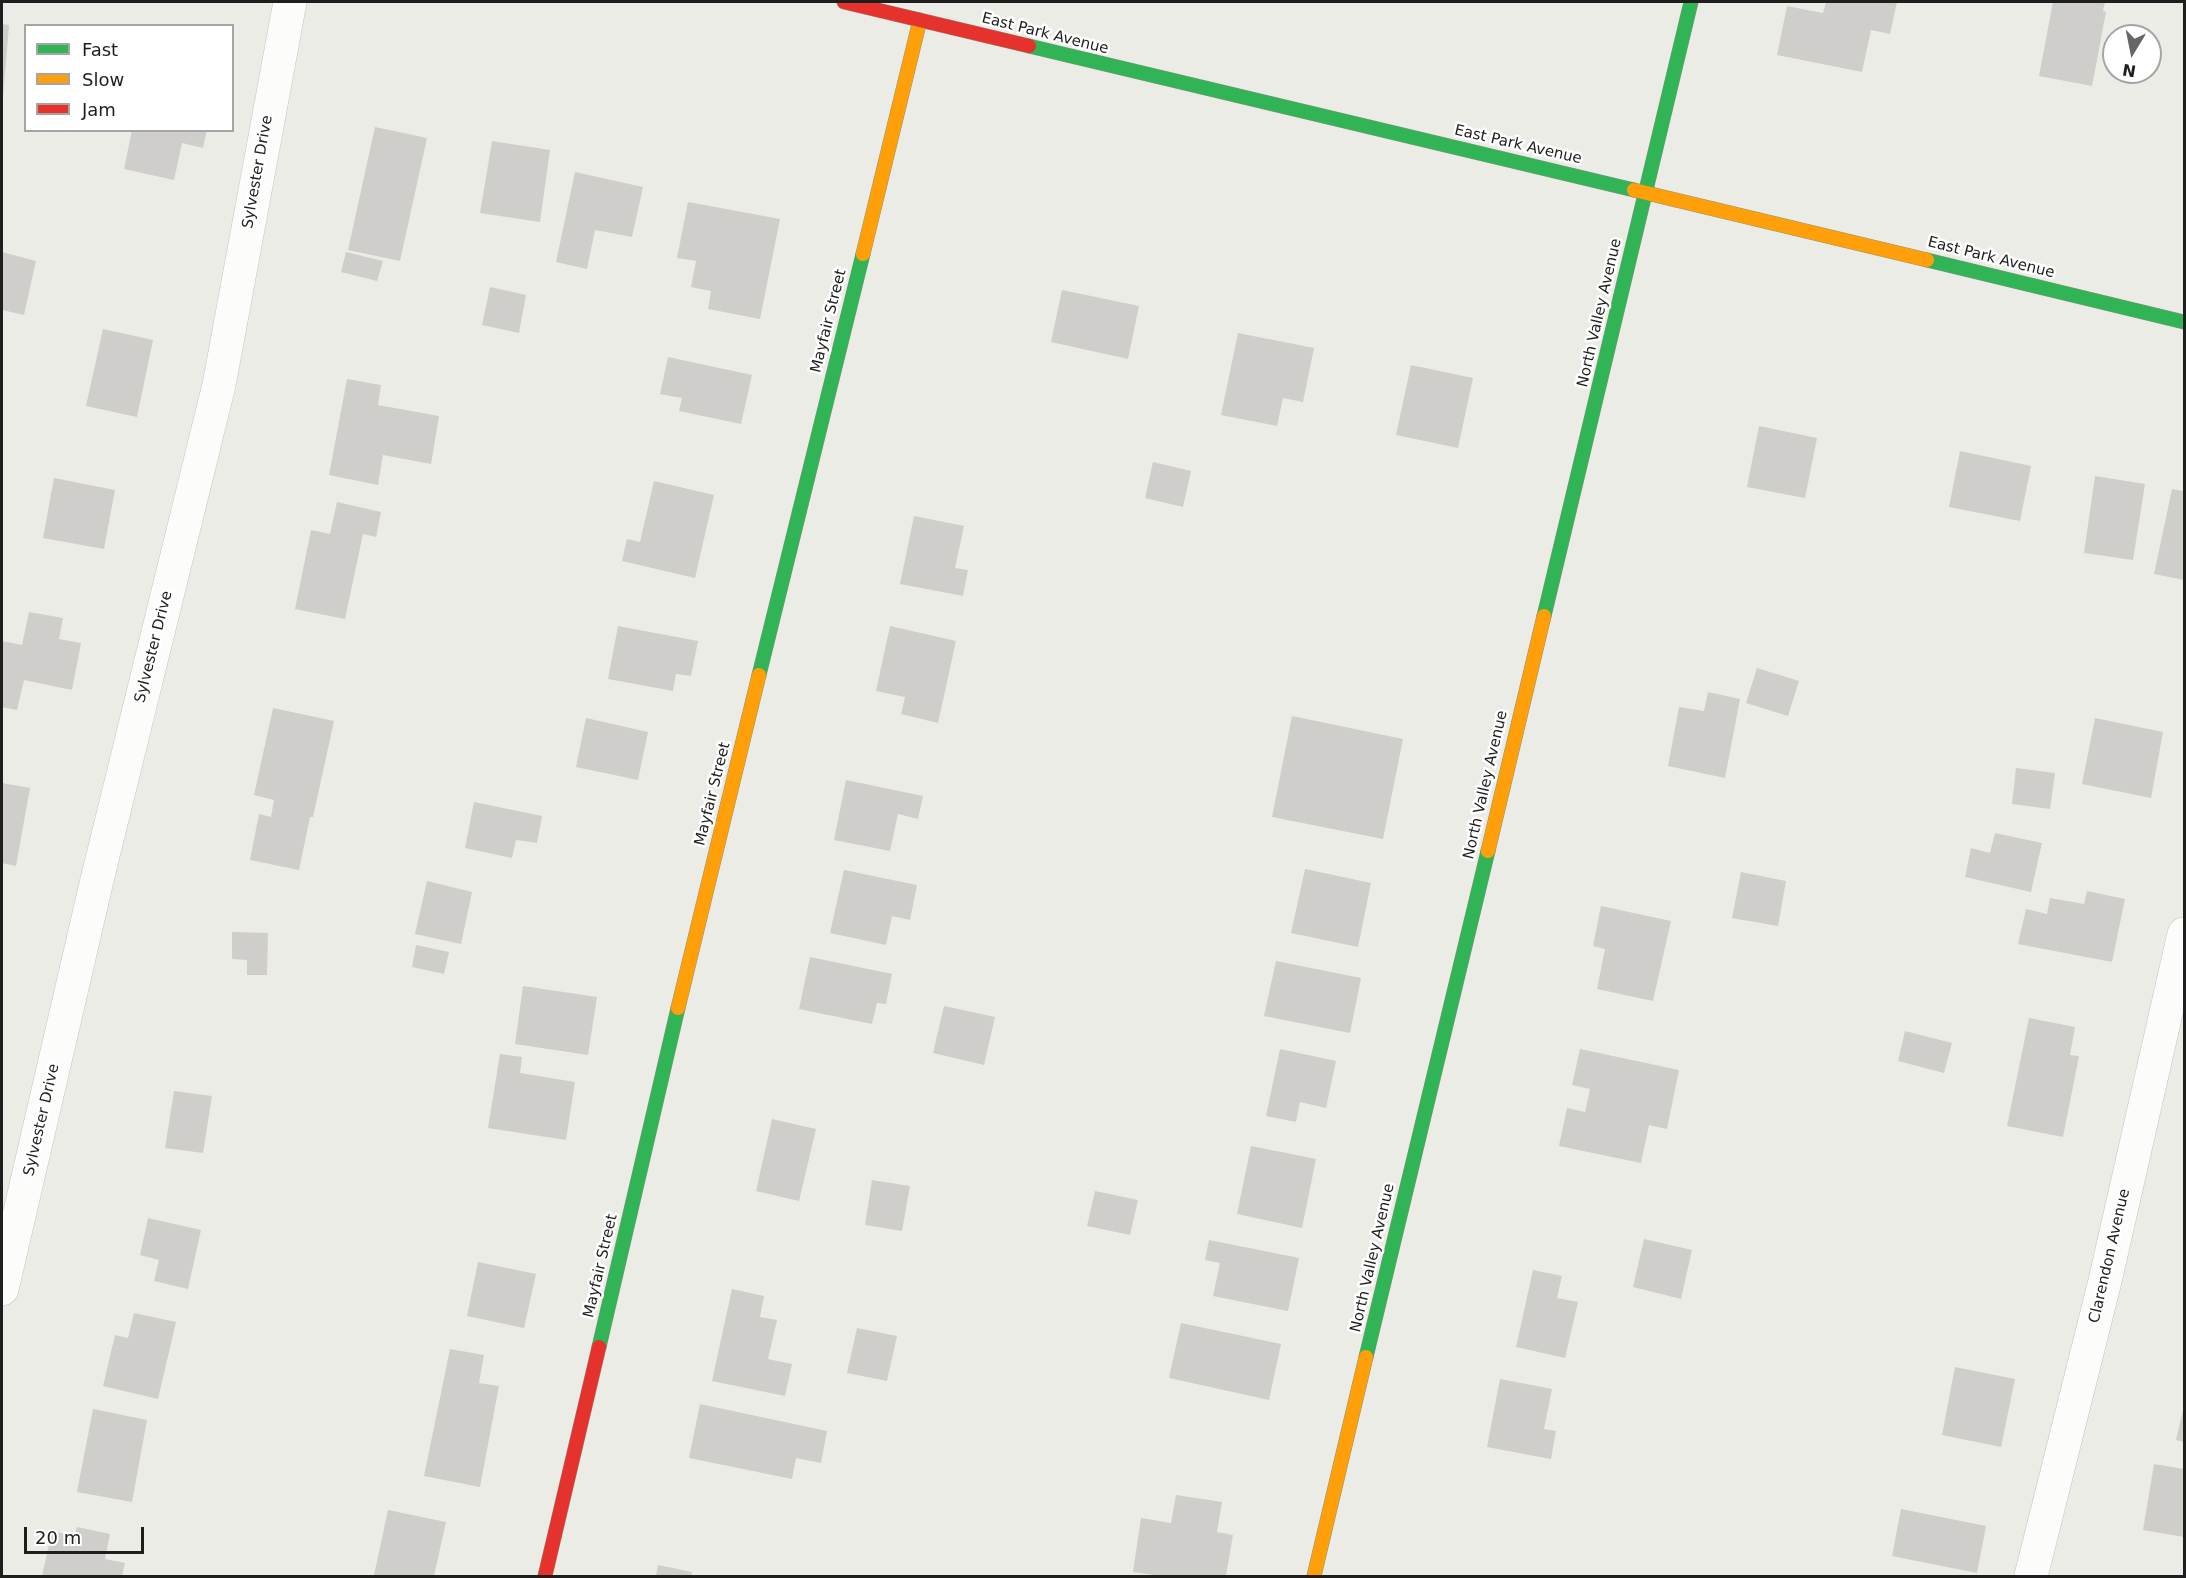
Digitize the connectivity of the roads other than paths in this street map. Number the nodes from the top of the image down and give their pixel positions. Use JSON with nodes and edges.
{"nodes":[{"id":1,"x":290,"y":2,"type":"edge"},
{"id":2,"x":844,"y":2,"type":"edge"},
{"id":3,"x":1691,"y":2,"type":"edge"},
{"id":4,"x":920,"y":20,"type":"junction"},
{"id":5,"x":1646,"y":191,"type":"junction"},
{"id":6,"x":2184,"y":322,"type":"edge"},
{"id":7,"x":2184,"y":934,"type":"edge"},
{"id":8,"x":2,"y":1289,"type":"edge"},
{"id":9,"x":545,"y":1576,"type":"edge"},
{"id":10,"x":1314,"y":1576,"type":"edge"},
{"id":11,"x":2031,"y":1576,"type":"edge"}],
"edges":[{"from":1,"to":8,"type":"street","name":"Sylvester Drive"},
{"from":2,"to":4,"type":"street","name":"East Park Avenue"},
{"from":3,"to":5,"type":"street","name":"North Valley Avenue"},
{"from":4,"to":5,"type":"street","name":"East Park Avenue"},
{"from":4,"to":9,"type":"street","name":"Mayfair Street"},
{"from":5,"to":6,"type":"street","name":"East Park Avenue"},
{"from":5,"to":10,"type":"street","name":"North Valley Avenue"},
{"from":7,"to":11,"type":"street","name":"Clarendon Avenue"}]}
